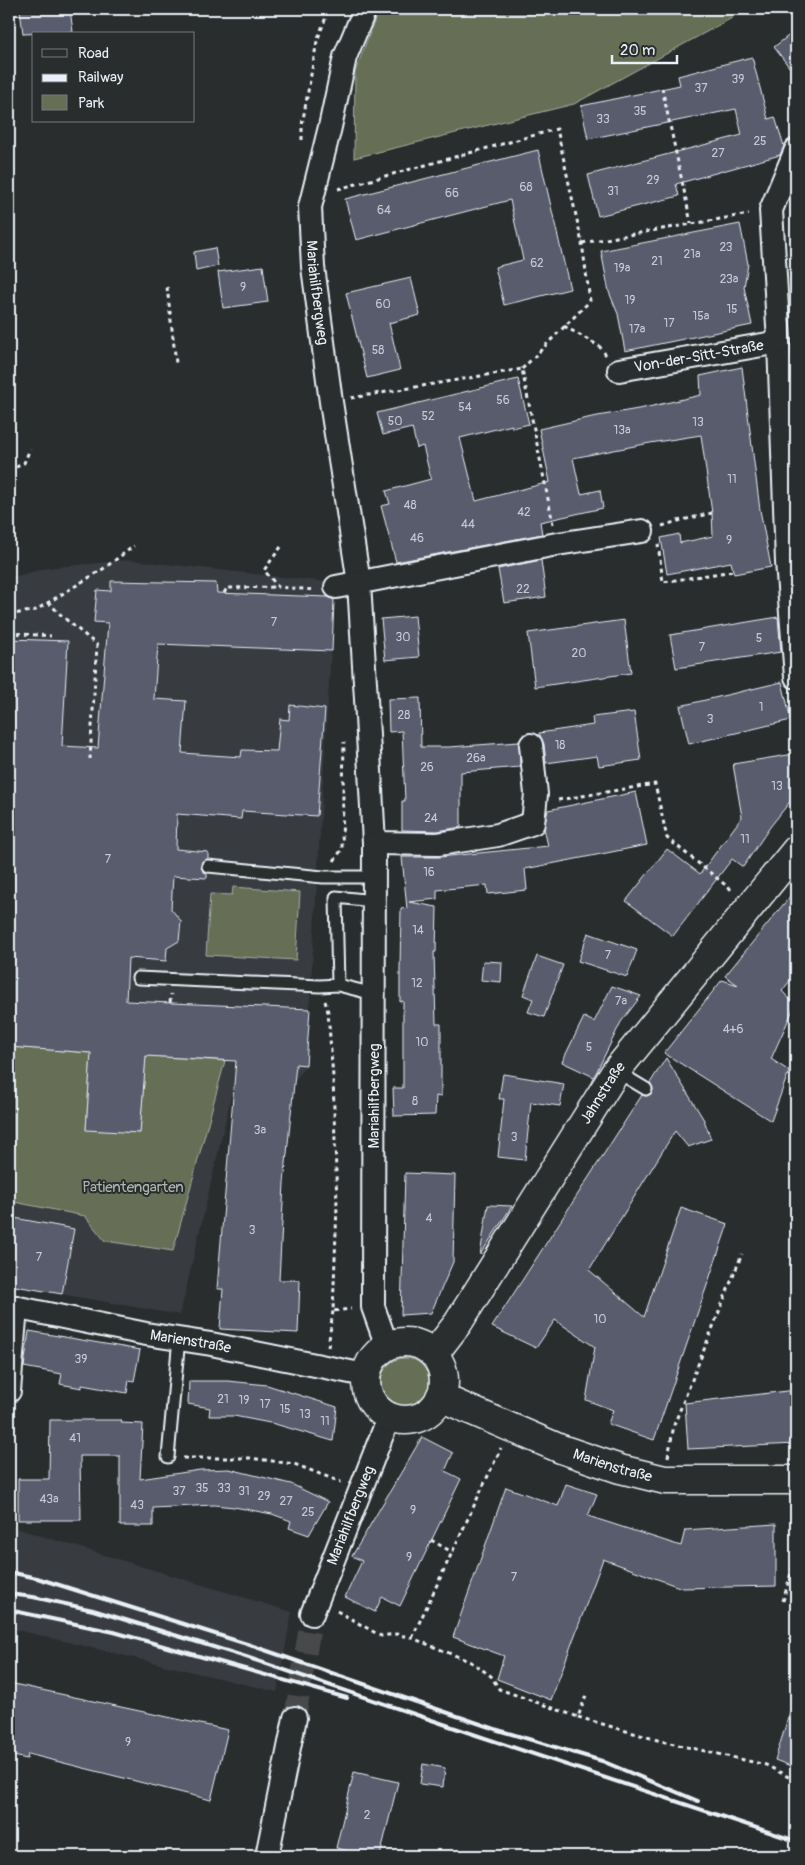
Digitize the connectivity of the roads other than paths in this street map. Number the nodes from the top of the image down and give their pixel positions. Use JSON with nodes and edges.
{"nodes":[{"id":1,"x":365,"y":9,"type":"edge"},
{"id":2,"x":796,"y":150,"type":"edge"},
{"id":3,"x":779,"y":342,"type":"junction"},
{"id":4,"x":619,"y":370,"type":"dead end"},
{"id":5,"x":642,"y":531,"type":"dead end"},
{"id":6,"x":359,"y":582,"type":"junction"},
{"id":7,"x":327,"y":589,"type":"road end"},
{"id":8,"x":796,"y":677,"type":"edge"},
{"id":9,"x":531,"y":745,"type":"dead end"},
{"id":10,"x":374,"y":844,"type":"junction"},
{"id":11,"x":796,"y":850,"type":"edge"},
{"id":12,"x":208,"y":866,"type":"dead end"},
{"id":13,"x":374,"y":877,"type":"junction"},
{"id":14,"x":374,"y":901,"type":"junction"},
{"id":15,"x":138,"y":978,"type":"dead end"},
{"id":16,"x":338,"y":985,"type":"junction"},
{"id":17,"x":374,"y":994,"type":"junction"},
{"id":18,"x":616,"y":1071,"type":"junction"},
{"id":19,"x":646,"y":1089,"type":"dead end"},
{"id":20,"x":12,"y":1307,"type":"edge"},
{"id":21,"x":178,"y":1338,"type":"junction"},
{"id":22,"x":387,"y":1346,"type":"junction"},
{"id":23,"x":434,"y":1354,"type":"junction"},
{"id":24,"x":365,"y":1375,"type":"junction"},
{"id":25,"x":9,"y":1391,"type":"edge"},
{"id":26,"x":440,"y":1398,"type":"junction"},
{"id":27,"x":389,"y":1417,"type":"junction"},
{"id":28,"x":168,"y":1457,"type":"road end"},
{"id":29,"x":796,"y":1480,"type":"edge"},
{"id":30,"x":314,"y":1608,"type":"tunnel mouth"},
{"id":31,"x":295,"y":1718,"type":"tunnel mouth"},
{"id":32,"x":267,"y":1856,"type":"edge"}],
"edges":[{"from":1,"to":6,"type":"street","name":"Mariahilfbergweg"},
{"from":2,"to":3,"type":"street","name":"Von-der-Sitt-Straße"},
{"from":3,"to":4,"type":"street","name":"Von-der-Sitt-Straße"},
{"from":3,"to":8,"type":"street","name":"Von-der-Sitt-Straße"},
{"from":5,"to":6,"type":"street"},
{"from":6,"to":7,"type":"street"},
{"from":6,"to":10,"type":"street","name":"Mariahilfbergweg"},
{"from":9,"to":10,"type":"street"},
{"from":10,"to":13,"type":"street","name":"Mariahilfbergweg"},
{"from":11,"to":18,"type":"street","name":"Jahnstraße"},
{"from":12,"to":13,"type":"lane"},
{"from":13,"to":14,"type":"street","name":"Mariahilfbergweg"},
{"from":14,"to":16,"type":"lane"},
{"from":14,"to":17,"type":"street","name":"Mariahilfbergweg"},
{"from":15,"to":16,"type":"lane"},
{"from":16,"to":17,"type":"lane"},
{"from":17,"to":22,"type":"street","name":"Mariahilfbergweg"},
{"from":18,"to":19,"type":"lane"},
{"from":18,"to":23,"type":"street","name":"Jahnstraße"},
{"from":20,"to":21,"type":"street","name":"Marienstraße"},
{"from":20,"to":25,"type":"street","name":"Marienstraße"},
{"from":21,"to":24,"type":"street","name":"Marienstraße"},
{"from":21,"to":28,"type":"lane"},
{"from":22,"to":23,"type":"street"},
{"from":22,"to":24,"type":"street"},
{"from":23,"to":26,"type":"street"},
{"from":24,"to":27,"type":"street"},
{"from":26,"to":27,"type":"street"},
{"from":26,"to":29,"type":"street","name":"Marienstraße"},
{"from":27,"to":30,"type":"street","name":"Mariahilfbergweg"},
{"from":31,"to":32,"type":"street"}]}
